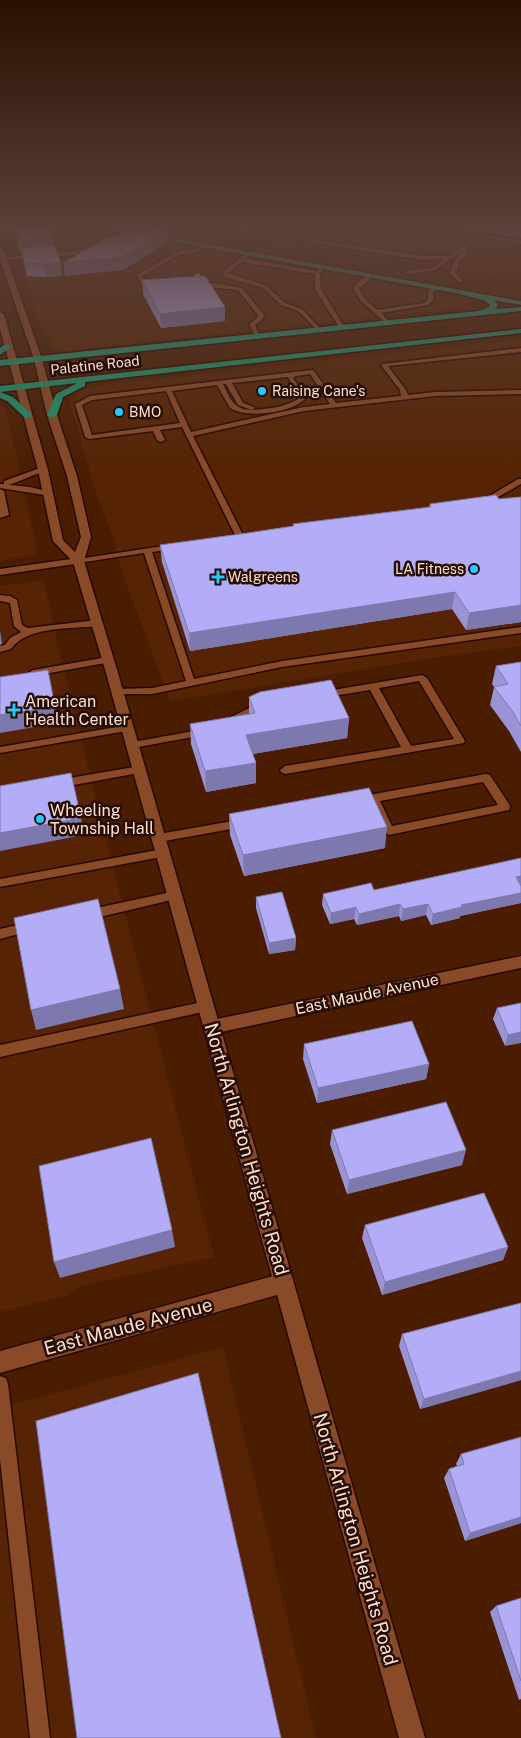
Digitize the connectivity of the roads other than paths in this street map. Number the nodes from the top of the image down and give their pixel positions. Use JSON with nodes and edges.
{"nodes":[{"id":1,"x":20,"y":309,"type":"edge"},
{"id":2,"x":256,"y":309,"type":"edge"},
{"id":3,"x":297,"y":309,"type":"edge"},
{"id":4,"x":330,"y":309,"type":"edge"},
{"id":5,"x":374,"y":309,"type":"edge"},
{"id":6,"x":395,"y":309,"type":"edge"},
{"id":7,"x":491,"y":309,"type":"edge"},
{"id":8,"x":520,"y":309,"type":"edge"},
{"id":9,"x":377,"y":312,"type":"junction"},
{"id":10,"x":0,"y":314,"type":"edge"},
{"id":11,"x":472,"y":314,"type":"junction"},
{"id":12,"x":388,"y":323,"type":"junction"},
{"id":13,"x":342,"y":328,"type":"junction"},
{"id":14,"x":2,"y":329,"type":"edge"},
{"id":15,"x":319,"y":330,"type":"junction"},
{"id":16,"x":521,"y":331,"type":"edge"},
{"id":17,"x":258,"y":336,"type":"junction"},
{"id":18,"x":8,"y":346,"type":"junction"},
{"id":19,"x":521,"y":350,"type":"edge"},
{"id":20,"x":0,"y":352,"type":"edge"},
{"id":21,"x":38,"y":359,"type":"junction"},
{"id":22,"x":14,"y":362,"type":"junction"},
{"id":23,"x":0,"y":363,"type":"edge"},
{"id":24,"x":294,"y":374,"type":"junction"},
{"id":25,"x":272,"y":377,"type":"junction"},
{"id":26,"x":102,"y":378,"type":"junction"},
{"id":27,"x":228,"y":382,"type":"junction"},
{"id":28,"x":219,"y":383,"type":"junction"},
{"id":29,"x":46,"y":384,"type":"junction"},
{"id":30,"x":20,"y":387,"type":"junction"},
{"id":31,"x":0,"y":389,"type":"edge"},
{"id":32,"x":168,"y":389,"type":"junction"},
{"id":33,"x":521,"y":392,"type":"edge"},
{"id":34,"x":0,"y":395,"type":"edge"},
{"id":35,"x":405,"y":397,"type":"junction"},
{"id":36,"x":299,"y":400,"type":"junction"},
{"id":37,"x":334,"y":405,"type":"junction"},
{"id":38,"x":261,"y":411,"type":"junction"},
{"id":39,"x":52,"y":415,"type":"junction"},
{"id":40,"x":28,"y":416,"type":"junction"},
{"id":41,"x":185,"y":425,"type":"junction"},
{"id":42,"x":156,"y":429,"type":"junction"},
{"id":43,"x":189,"y":435,"type":"junction"},
{"id":44,"x":161,"y":440,"type":"dead end"},
{"id":45,"x":43,"y":470,"type":"junction"},
{"id":46,"x":521,"y":481,"type":"edge"},
{"id":47,"x":0,"y":485,"type":"edge"},
{"id":48,"x":0,"y":492,"type":"edge"},
{"id":49,"x":48,"y":494,"type":"junction"},
{"id":50,"x":477,"y":506,"type":"edge"},
{"id":51,"x":0,"y":516,"type":"edge"},
{"id":52,"x":230,"y":538,"type":"edge"},
{"id":53,"x":184,"y":545,"type":"edge"},
{"id":54,"x":147,"y":551,"type":"junction"},
{"id":55,"x":78,"y":561,"type":"junction"},
{"id":56,"x":0,"y":572,"type":"edge"},
{"id":57,"x":0,"y":598,"type":"edge"},
{"id":58,"x":97,"y":623,"type":"junction"},
{"id":59,"x":521,"y":630,"type":"edge"},
{"id":60,"x":29,"y":631,"type":"junction"},
{"id":61,"x":0,"y":649,"type":"edge"},
{"id":62,"x":108,"y":660,"type":"junction"},
{"id":63,"x":25,"y":674,"type":"edge"},
{"id":64,"x":191,"y":683,"type":"junction"},
{"id":65,"x":373,"y":686,"type":"junction"},
{"id":66,"x":117,"y":692,"type":"junction"},
{"id":67,"x":308,"y":697,"type":"edge"},
{"id":68,"x":271,"y":703,"type":"edge"},
{"id":69,"x":128,"y":728,"type":"junction"},
{"id":70,"x":132,"y":745,"type":"junction"},
{"id":71,"x":0,"y":750,"type":"edge"},
{"id":72,"x":408,"y":750,"type":"junction"},
{"id":73,"x":140,"y":770,"type":"junction"},
{"id":74,"x":285,"y":770,"type":"dead end"},
{"id":75,"x":48,"y":785,"type":"edge"},
{"id":76,"x":374,"y":798,"type":"junction"},
{"id":77,"x":344,"y":804,"type":"edge"},
{"id":78,"x":256,"y":820,"type":"edge"},
{"id":79,"x":161,"y":846,"type":"junction"},
{"id":80,"x":0,"y":883,"type":"edge"},
{"id":81,"x":176,"y":895,"type":"junction"},
{"id":82,"x":78,"y":917,"type":"edge"},
{"id":83,"x":39,"y":925,"type":"edge"},
{"id":84,"x":0,"y":934,"type":"edge"},
{"id":85,"x":521,"y":962,"type":"edge"},
{"id":86,"x":207,"y":1006,"type":"junction"},
{"id":87,"x":212,"y":1027,"type":"junction"},
{"id":88,"x":0,"y":1051,"type":"edge"},
{"id":89,"x":284,"y":1283,"type":"junction"},
{"id":90,"x":0,"y":1362,"type":"edge"},
{"id":91,"x":0,"y":1384,"type":"edge"},
{"id":92,"x":40,"y":1738,"type":"edge"},
{"id":93,"x":412,"y":1738,"type":"edge"}],
"edges":[{"from":1,"to":21,"type":"main road"},
{"from":2,"to":17,"type":"lane"},
{"from":3,"to":15,"type":"lane"},
{"from":4,"to":13,"type":"lane"},
{"from":5,"to":9,"type":"lane"},
{"from":6,"to":9,"type":"lane"},
{"from":7,"to":11,"type":"highway"},
{"from":8,"to":11,"type":"highway","name":"Palatine Road"},
{"from":9,"to":12,"type":"lane"},
{"from":10,"to":14,"type":"main road","name":"North Arlington Heights Road"},
{"from":11,"to":12,"type":"highway","name":"Palatine Road"},
{"from":12,"to":13,"type":"highway","name":"Palatine Road"},
{"from":13,"to":15,"type":"highway","name":"Palatine Road"},
{"from":14,"to":18,"type":"main road","name":"North Arlington Heights Road"},
{"from":15,"to":17,"type":"highway","name":"Palatine Road"},
{"from":16,"to":26,"type":"highway","name":"Palatine Road"},
{"from":17,"to":21,"type":"highway","name":"Palatine Road"},
{"from":18,"to":20,"type":"highway"},
{"from":18,"to":22,"type":"main road","name":"North Arlington Heights Road"},
{"from":19,"to":35,"type":"lane"},
{"from":21,"to":22,"type":"highway","name":"Palatine Road"},
{"from":21,"to":29,"type":"main road"},
{"from":22,"to":23,"type":"highway","name":"Palatine Road"},
{"from":22,"to":30,"type":"main road","name":"North Arlington Heights Road"},
{"from":24,"to":25,"type":"lane"},
{"from":24,"to":36,"type":"lane"},
{"from":24,"to":37,"type":"lane"},
{"from":25,"to":27,"type":"lane"},
{"from":25,"to":36,"type":"lane"},
{"from":26,"to":29,"type":"highway","name":"Palatine Road"},
{"from":26,"to":39,"type":"highway"},
{"from":27,"to":28,"type":"lane"},
{"from":27,"to":38,"type":"lane"},
{"from":28,"to":32,"type":"lane"},
{"from":28,"to":38,"type":"lane"},
{"from":29,"to":30,"type":"highway","name":"Palatine Road"},
{"from":29,"to":39,"type":"main road"},
{"from":30,"to":31,"type":"highway","name":"Palatine Road"},
{"from":30,"to":40,"type":"main road","name":"North Arlington Heights Road"},
{"from":32,"to":41,"type":"lane"},
{"from":32,"to":42,"type":"lane"},
{"from":33,"to":35,"type":"lane"},
{"from":34,"to":40,"type":"highway"},
{"from":35,"to":37,"type":"lane"},
{"from":36,"to":38,"type":"lane"},
{"from":37,"to":43,"type":"lane"},
{"from":39,"to":55,"type":"main road"},
{"from":40,"to":45,"type":"main road","name":"North Arlington Heights Road"},
{"from":41,"to":42,"type":"lane"},
{"from":41,"to":43,"type":"lane"},
{"from":42,"to":44,"type":"lane"},
{"from":43,"to":52,"type":"lane"},
{"from":45,"to":47,"type":"lane"},
{"from":45,"to":49,"type":"main road","name":"North Arlington Heights Road"},
{"from":46,"to":50,"type":"lane"},
{"from":47,"to":49,"type":"lane"},
{"from":48,"to":51,"type":"lane"},
{"from":49,"to":55,"type":"main road","name":"North Arlington Heights Road"},
{"from":53,"to":54,"type":"lane"},
{"from":54,"to":55,"type":"lane"},
{"from":54,"to":64,"type":"lane"},
{"from":55,"to":56,"type":"main road"},
{"from":55,"to":58,"type":"main road","name":"North Arlington Heights Road"},
{"from":57,"to":60,"type":"lane"},
{"from":58,"to":60,"type":"lane"},
{"from":58,"to":62,"type":"main road","name":"North Arlington Heights Road"},
{"from":59,"to":64,"type":"lane"},
{"from":60,"to":61,"type":"lane"},
{"from":62,"to":63,"type":"lane"},
{"from":62,"to":66,"type":"main road","name":"North Arlington Heights Road"},
{"from":64,"to":66,"type":"lane"},
{"from":65,"to":67,"type":"lane"},
{"from":65,"to":72,"type":"lane"},
{"from":65,"to":72,"type":"lane"},
{"from":66,"to":69,"type":"main road","name":"North Arlington Heights Road"},
{"from":68,"to":70,"type":"lane"},
{"from":69,"to":70,"type":"main road","name":"North Arlington Heights Road"},
{"from":69,"to":71,"type":"lane"},
{"from":70,"to":73,"type":"main road","name":"North Arlington Heights Road"},
{"from":72,"to":74,"type":"lane"},
{"from":73,"to":75,"type":"lane"},
{"from":73,"to":79,"type":"main road","name":"North Arlington Heights Road"},
{"from":76,"to":76,"type":"lane"},
{"from":76,"to":77,"type":"lane"},
{"from":78,"to":79,"type":"lane"},
{"from":79,"to":80,"type":"lane"},
{"from":79,"to":81,"type":"main road","name":"North Arlington Heights Road"},
{"from":81,"to":82,"type":"lane"},
{"from":81,"to":86,"type":"main road","name":"North Arlington Heights Road"},
{"from":83,"to":84,"type":"lane"},
{"from":85,"to":87,"type":"main road","name":"East Maude Avenue"},
{"from":86,"to":87,"type":"main road","name":"North Arlington Heights Road"},
{"from":86,"to":88,"type":"lane"},
{"from":87,"to":89,"type":"main road","name":"North Arlington Heights Road"},
{"from":89,"to":90,"type":"main road","name":"East Maude Avenue"},
{"from":89,"to":93,"type":"main road","name":"North Arlington Heights Road"},
{"from":91,"to":92,"type":"lane"}]}
